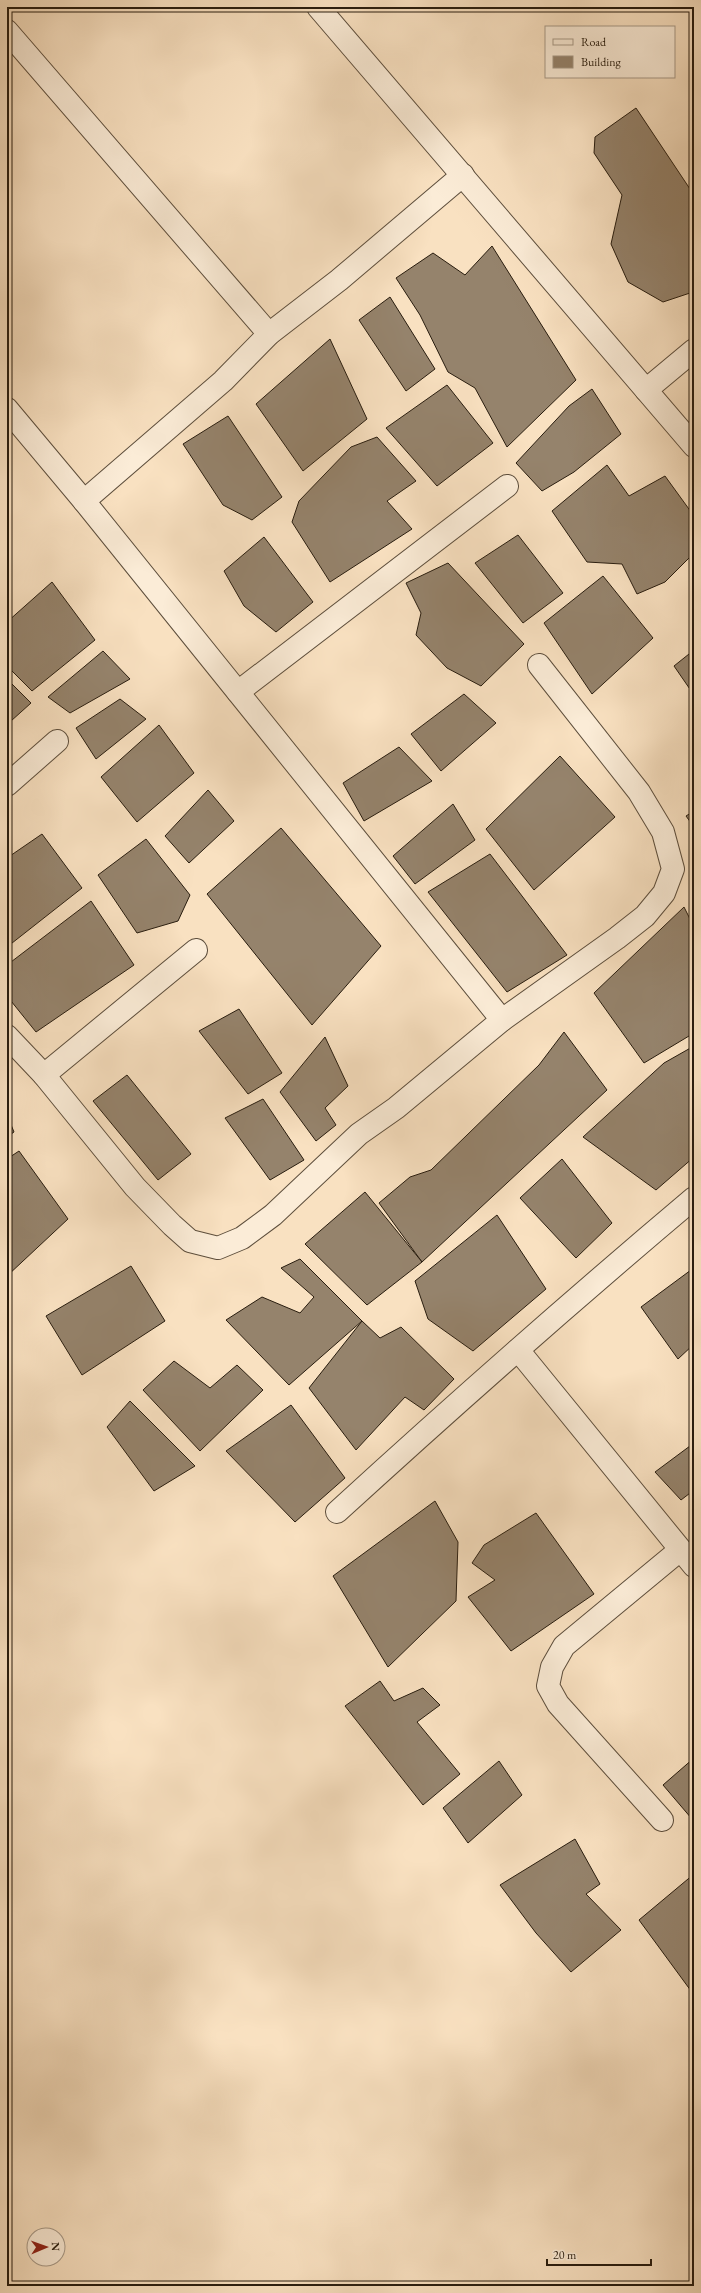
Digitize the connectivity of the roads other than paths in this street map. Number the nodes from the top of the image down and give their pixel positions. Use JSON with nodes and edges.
{"nodes":[{"id":1,"x":318,"y":7,"type":"edge"},
{"id":2,"x":7,"y":31,"type":"edge"},
{"id":3,"x":463,"y":175,"type":"junction"},
{"id":4,"x":269,"y":334,"type":"junction"},
{"id":5,"x":694,"y":350,"type":"edge"},
{"id":6,"x":646,"y":390,"type":"junction"},
{"id":7,"x":7,"y":409,"type":"edge"},
{"id":8,"x":694,"y":446,"type":"edge"},
{"id":9,"x":507,"y":486,"type":"dead end"},
{"id":10,"x":84,"y":500,"type":"junction"},
{"id":11,"x":539,"y":665,"type":"dead end"},
{"id":12,"x":238,"y":692,"type":"junction"},
{"id":13,"x":57,"y":741,"type":"dead end"},
{"id":14,"x":7,"y":785,"type":"edge"},
{"id":15,"x":196,"y":950,"type":"dead end"},
{"id":16,"x":502,"y":1020,"type":"junction"},
{"id":17,"x":7,"y":1036,"type":"edge"},
{"id":18,"x":44,"y":1075,"type":"junction"},
{"id":19,"x":694,"y":1198,"type":"edge"},
{"id":20,"x":518,"y":1350,"type":"junction"},
{"id":21,"x":337,"y":1512,"type":"dead end"},
{"id":22,"x":680,"y":1550,"type":"junction"},
{"id":23,"x":694,"y":1566,"type":"edge"},
{"id":24,"x":662,"y":1820,"type":"dead end"}],
"edges":[{"from":1,"to":3,"type":"street"},
{"from":2,"to":4,"type":"street"},
{"from":3,"to":4,"type":"street"},
{"from":3,"to":6,"type":"street"},
{"from":4,"to":10,"type":"street"},
{"from":5,"to":6,"type":"street"},
{"from":6,"to":8,"type":"street"},
{"from":7,"to":10,"type":"street"},
{"from":9,"to":12,"type":"street"},
{"from":10,"to":12,"type":"street"},
{"from":11,"to":16,"type":"street"},
{"from":12,"to":16,"type":"street"},
{"from":13,"to":14,"type":"street"},
{"from":15,"to":18,"type":"street"},
{"from":16,"to":18,"type":"street"},
{"from":17,"to":18,"type":"street"},
{"from":19,"to":20,"type":"street"},
{"from":20,"to":21,"type":"street"},
{"from":20,"to":22,"type":"street"},
{"from":22,"to":23,"type":"street"},
{"from":22,"to":24,"type":"street"}]}
